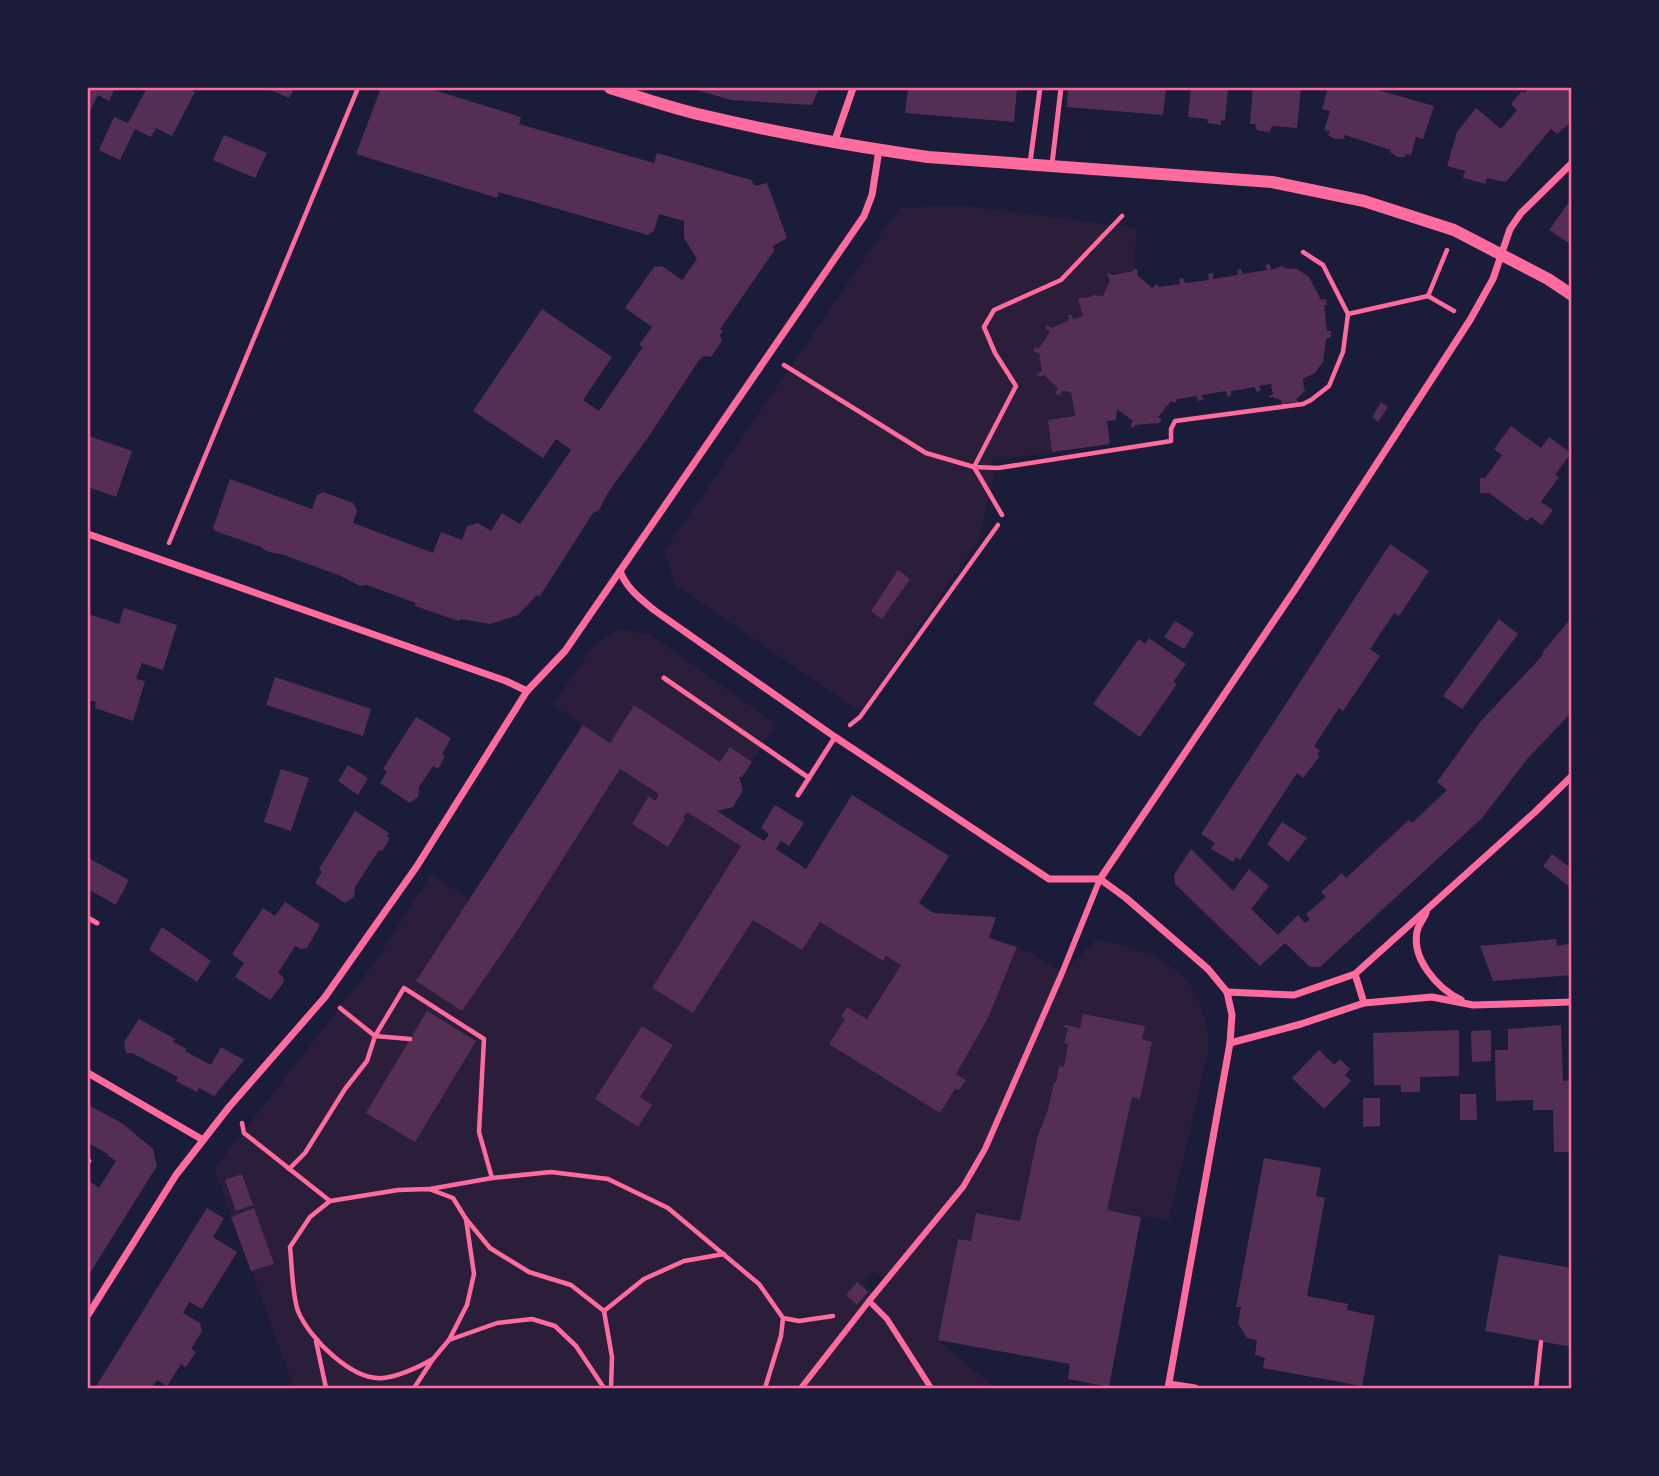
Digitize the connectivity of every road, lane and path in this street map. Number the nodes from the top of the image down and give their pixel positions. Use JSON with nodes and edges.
{"nodes":[{"id":1,"x":358,"y":88,"type":"edge"},
{"id":2,"x":610,"y":88,"type":"edge"},
{"id":3,"x":853,"y":88,"type":"edge"},
{"id":4,"x":1040,"y":88,"type":"edge"},
{"id":5,"x":1061,"y":88,"type":"edge"},
{"id":6,"x":834,"y":143,"type":"junction"},
{"id":7,"x":879,"y":150,"type":"junction"},
{"id":8,"x":1030,"y":163,"type":"junction"},
{"id":9,"x":1572,"y":163,"type":"edge"},
{"id":10,"x":1052,"y":165,"type":"junction"},
{"id":11,"x":1122,"y":216,"type":"dead end"},
{"id":12,"x":1303,"y":252,"type":"dead end"},
{"id":13,"x":1501,"y":254,"type":"junction"},
{"id":14,"x":1442,"y":264,"type":"dead end"},
{"id":15,"x":1572,"y":295,"type":"edge"},
{"id":16,"x":1429,"y":296,"type":"junction"},
{"id":17,"x":1448,"y":307,"type":"dead end"},
{"id":18,"x":1348,"y":314,"type":"junction"},
{"id":19,"x":768,"y":356,"type":"junction"},
{"id":20,"x":974,"y":467,"type":"junction"},
{"id":21,"x":1002,"y":515,"type":"dead end"},
{"id":22,"x":998,"y":525,"type":"dead end"},
{"id":23,"x":88,"y":534,"type":"edge"},
{"id":24,"x":163,"y":559,"type":"junction"},
{"id":25,"x":620,"y":571,"type":"junction"},
{"id":26,"x":664,"y":678,"type":"dead end"},
{"id":27,"x":527,"y":691,"type":"junction"},
{"id":28,"x":835,"y":737,"type":"junction"},
{"id":29,"x":1572,"y":776,"type":"edge"},
{"id":30,"x":809,"y":778,"type":"junction"},
{"id":31,"x":798,"y":795,"type":"dead end"},
{"id":32,"x":1100,"y":879,"type":"junction"},
{"id":33,"x":1428,"y":909,"type":"junction"},
{"id":34,"x":88,"y":918,"type":"edge"},
{"id":35,"x":97,"y":923,"type":"dead end"},
{"id":36,"x":1354,"y":974,"type":"junction"},
{"id":37,"x":1227,"y":992,"type":"junction"},
{"id":38,"x":326,"y":997,"type":"junction"},
{"id":39,"x":1572,"y":1002,"type":"edge"},
{"id":40,"x":1364,"y":1003,"type":"junction"},
{"id":41,"x":1474,"y":1006,"type":"junction"},
{"id":42,"x":375,"y":1036,"type":"junction"},
{"id":43,"x":410,"y":1039,"type":"dead end"},
{"id":44,"x":1230,"y":1043,"type":"junction"},
{"id":45,"x":88,"y":1073,"type":"edge"},
{"id":46,"x":229,"y":1107,"type":"junction"},
{"id":47,"x":203,"y":1140,"type":"junction"},
{"id":48,"x":289,"y":1169,"type":"junction"},
{"id":49,"x":492,"y":1178,"type":"junction"},
{"id":50,"x":429,"y":1189,"type":"junction"},
{"id":51,"x":330,"y":1201,"type":"junction"},
{"id":52,"x":466,"y":1219,"type":"junction"},
{"id":53,"x":724,"y":1254,"type":"junction"},
{"id":54,"x":869,"y":1301,"type":"junction"},
{"id":55,"x":604,"y":1311,"type":"junction"},
{"id":56,"x":841,"y":1312,"type":"dead end"},
{"id":57,"x":88,"y":1315,"type":"edge"},
{"id":58,"x":783,"y":1318,"type":"junction"},
{"id":59,"x":316,"y":1340,"type":"junction"},
{"id":60,"x":449,"y":1340,"type":"junction"},
{"id":61,"x":1541,"y":1342,"type":"dead end"},
{"id":62,"x":433,"y":1359,"type":"junction"},
{"id":63,"x":1169,"y":1386,"type":"edge"},
{"id":64,"x":326,"y":1388,"type":"edge"},
{"id":65,"x":414,"y":1388,"type":"edge"},
{"id":66,"x":604,"y":1388,"type":"edge"},
{"id":67,"x":611,"y":1388,"type":"edge"},
{"id":68,"x":765,"y":1388,"type":"edge"},
{"id":69,"x":802,"y":1388,"type":"edge"},
{"id":70,"x":931,"y":1388,"type":"edge"},
{"id":71,"x":1195,"y":1388,"type":"edge"},
{"id":72,"x":1536,"y":1388,"type":"edge"}],
"edges":[{"from":1,"to":24,"type":"path"},
{"from":2,"to":6,"type":"street"},
{"from":3,"to":6,"type":"street"},
{"from":4,"to":8,"type":"lane"},
{"from":5,"to":10,"type":"lane"},
{"from":6,"to":7,"type":"street"},
{"from":7,"to":8,"type":"street"},
{"from":7,"to":19,"type":"street"},
{"from":8,"to":10,"type":"street"},
{"from":9,"to":13,"type":"street"},
{"from":10,"to":13,"type":"street"},
{"from":11,"to":20,"type":"path"},
{"from":12,"to":18,"type":"path"},
{"from":13,"to":15,"type":"street"},
{"from":13,"to":32,"type":"street"},
{"from":14,"to":16,"type":"path"},
{"from":16,"to":17,"type":"path"},
{"from":16,"to":18,"type":"path"},
{"from":18,"to":20,"type":"path"},
{"from":19,"to":20,"type":"path"},
{"from":19,"to":25,"type":"street"},
{"from":20,"to":21,"type":"path"},
{"from":22,"to":28,"type":"path"},
{"from":23,"to":24,"type":"street"},
{"from":24,"to":27,"type":"street"},
{"from":25,"to":27,"type":"street"},
{"from":25,"to":28,"type":"street"},
{"from":26,"to":30,"type":"lane"},
{"from":27,"to":38,"type":"street"},
{"from":28,"to":30,"type":"lane"},
{"from":28,"to":32,"type":"street"},
{"from":29,"to":33,"type":"street"},
{"from":30,"to":31,"type":"lane"},
{"from":32,"to":37,"type":"street"},
{"from":32,"to":54,"type":"street"},
{"from":33,"to":36,"type":"street"},
{"from":33,"to":41,"type":"street"},
{"from":34,"to":35,"type":"lane"},
{"from":36,"to":37,"type":"street"},
{"from":36,"to":40,"type":"street"},
{"from":37,"to":44,"type":"street"},
{"from":38,"to":42,"type":"path"},
{"from":38,"to":46,"type":"street"},
{"from":39,"to":41,"type":"street"},
{"from":40,"to":41,"type":"street"},
{"from":40,"to":44,"type":"street"},
{"from":42,"to":43,"type":"path"},
{"from":42,"to":48,"type":"path"},
{"from":42,"to":49,"type":"path"},
{"from":44,"to":63,"type":"street"},
{"from":45,"to":47,"type":"street"},
{"from":46,"to":47,"type":"street"},
{"from":46,"to":48,"type":"path"},
{"from":47,"to":57,"type":"street"},
{"from":48,"to":51,"type":"path"},
{"from":49,"to":50,"type":"path"},
{"from":49,"to":53,"type":"path"},
{"from":50,"to":51,"type":"path"},
{"from":50,"to":52,"type":"path"},
{"from":51,"to":59,"type":"path"},
{"from":52,"to":55,"type":"path"},
{"from":52,"to":60,"type":"path"},
{"from":53,"to":55,"type":"path"},
{"from":53,"to":58,"type":"path"},
{"from":54,"to":69,"type":"street"},
{"from":54,"to":70,"type":"street"},
{"from":55,"to":67,"type":"path"},
{"from":56,"to":58,"type":"path"},
{"from":58,"to":68,"type":"path"},
{"from":59,"to":62,"type":"path"},
{"from":59,"to":64,"type":"path"},
{"from":60,"to":62,"type":"path"},
{"from":60,"to":66,"type":"path"},
{"from":61,"to":72,"type":"path"},
{"from":62,"to":65,"type":"path"},
{"from":63,"to":71,"type":"street"}]}
